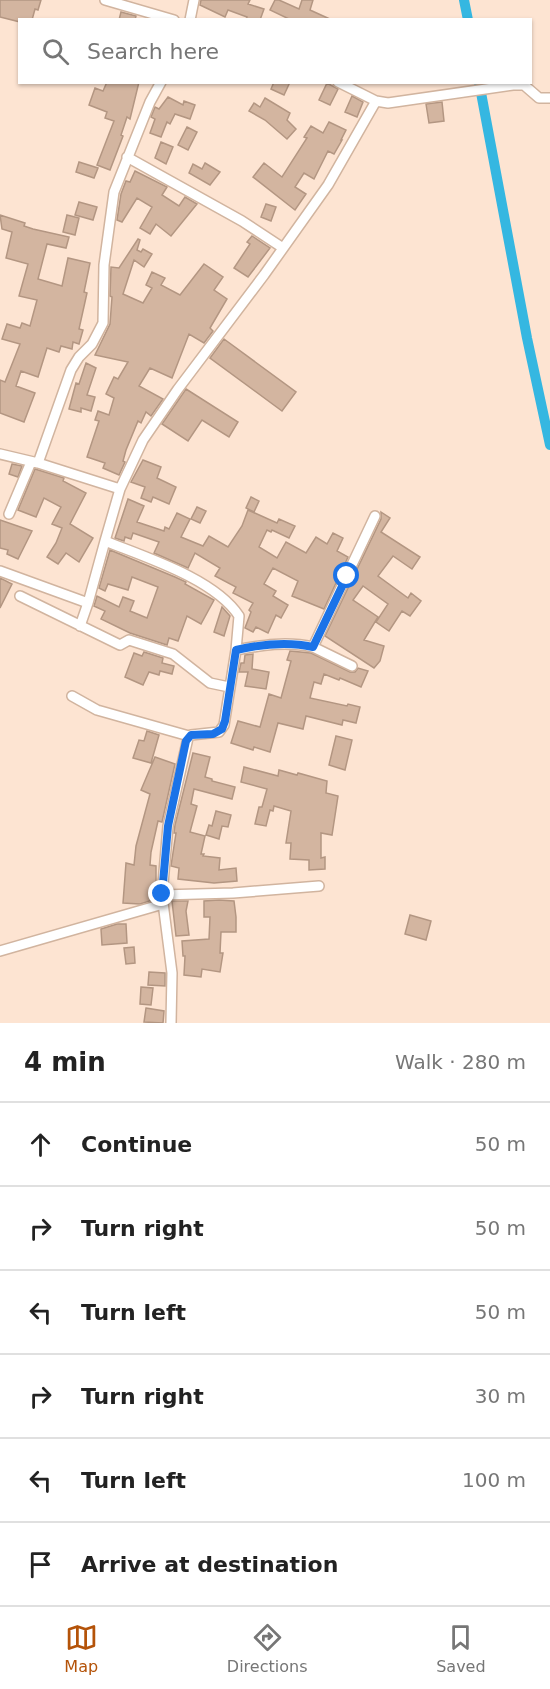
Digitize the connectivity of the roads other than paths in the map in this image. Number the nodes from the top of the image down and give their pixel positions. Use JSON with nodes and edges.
{"nodes":[{"id":1,"x":105,"y":0,"type":"edge"},
{"id":2,"x":194,"y":0,"type":"edge"},
{"id":3,"x":167,"y":18,"type":"edge"},
{"id":4,"x":190,"y":18,"type":"edge"},
{"id":5,"x":160,"y":84,"type":"edge"},
{"id":6,"x":342,"y":84,"type":"edge"},
{"id":7,"x":550,"y":98,"type":"edge"},
{"id":8,"x":376,"y":101,"type":"junction"},
{"id":9,"x":127,"y":157,"type":"junction"},
{"id":10,"x":283,"y":248,"type":"junction"},
{"id":11,"x":0,"y":454,"type":"edge"},
{"id":12,"x":34,"y":463,"type":"junction"},
{"id":13,"x":120,"y":489,"type":"junction"},
{"id":14,"x":9,"y":514,"type":"dead end"},
{"id":15,"x":375,"y":516,"type":"dead end"},
{"id":16,"x":105,"y":541,"type":"junction"},
{"id":17,"x":0,"y":571,"type":"edge"},
{"id":18,"x":20,"y":596,"type":"dead end"},
{"id":19,"x":88,"y":603,"type":"junction"},
{"id":20,"x":80,"y":626,"type":"junction"},
{"id":21,"x":313,"y":647,"type":"junction"},
{"id":22,"x":236,"y":650,"type":"junction"},
{"id":23,"x":352,"y":666,"type":"dead end"},
{"id":24,"x":229,"y":687,"type":"junction"},
{"id":25,"x":72,"y":696,"type":"dead end"},
{"id":26,"x":189,"y":736,"type":"junction"},
{"id":27,"x":319,"y":886,"type":"dead end"},
{"id":28,"x":163,"y":899,"type":"junction"},
{"id":29,"x":0,"y":951,"type":"edge"},
{"id":30,"x":171,"y":1023,"type":"edge"}],
"edges":[{"from":1,"to":3,"type":"street"},
{"from":2,"to":4,"type":"street"},
{"from":5,"to":9,"type":"street"},
{"from":6,"to":8,"type":"street"},
{"from":7,"to":8,"type":"street"},
{"from":8,"to":10,"type":"street"},
{"from":9,"to":10,"type":"street"},
{"from":9,"to":12,"type":"street"},
{"from":10,"to":13,"type":"street"},
{"from":11,"to":12,"type":"street"},
{"from":12,"to":13,"type":"street"},
{"from":12,"to":14,"type":"street"},
{"from":13,"to":16,"type":"street"},
{"from":15,"to":21,"type":"street"},
{"from":16,"to":19,"type":"street"},
{"from":16,"to":22,"type":"street"},
{"from":17,"to":19,"type":"street"},
{"from":18,"to":20,"type":"street"},
{"from":19,"to":20,"type":"street"},
{"from":20,"to":24,"type":"street"},
{"from":21,"to":22,"type":"street"},
{"from":21,"to":23,"type":"street"},
{"from":22,"to":24,"type":"street"},
{"from":24,"to":26,"type":"street"},
{"from":25,"to":26,"type":"street"},
{"from":26,"to":28,"type":"street"},
{"from":27,"to":28,"type":"street"},
{"from":28,"to":29,"type":"street"},
{"from":28,"to":30,"type":"street"}]}
